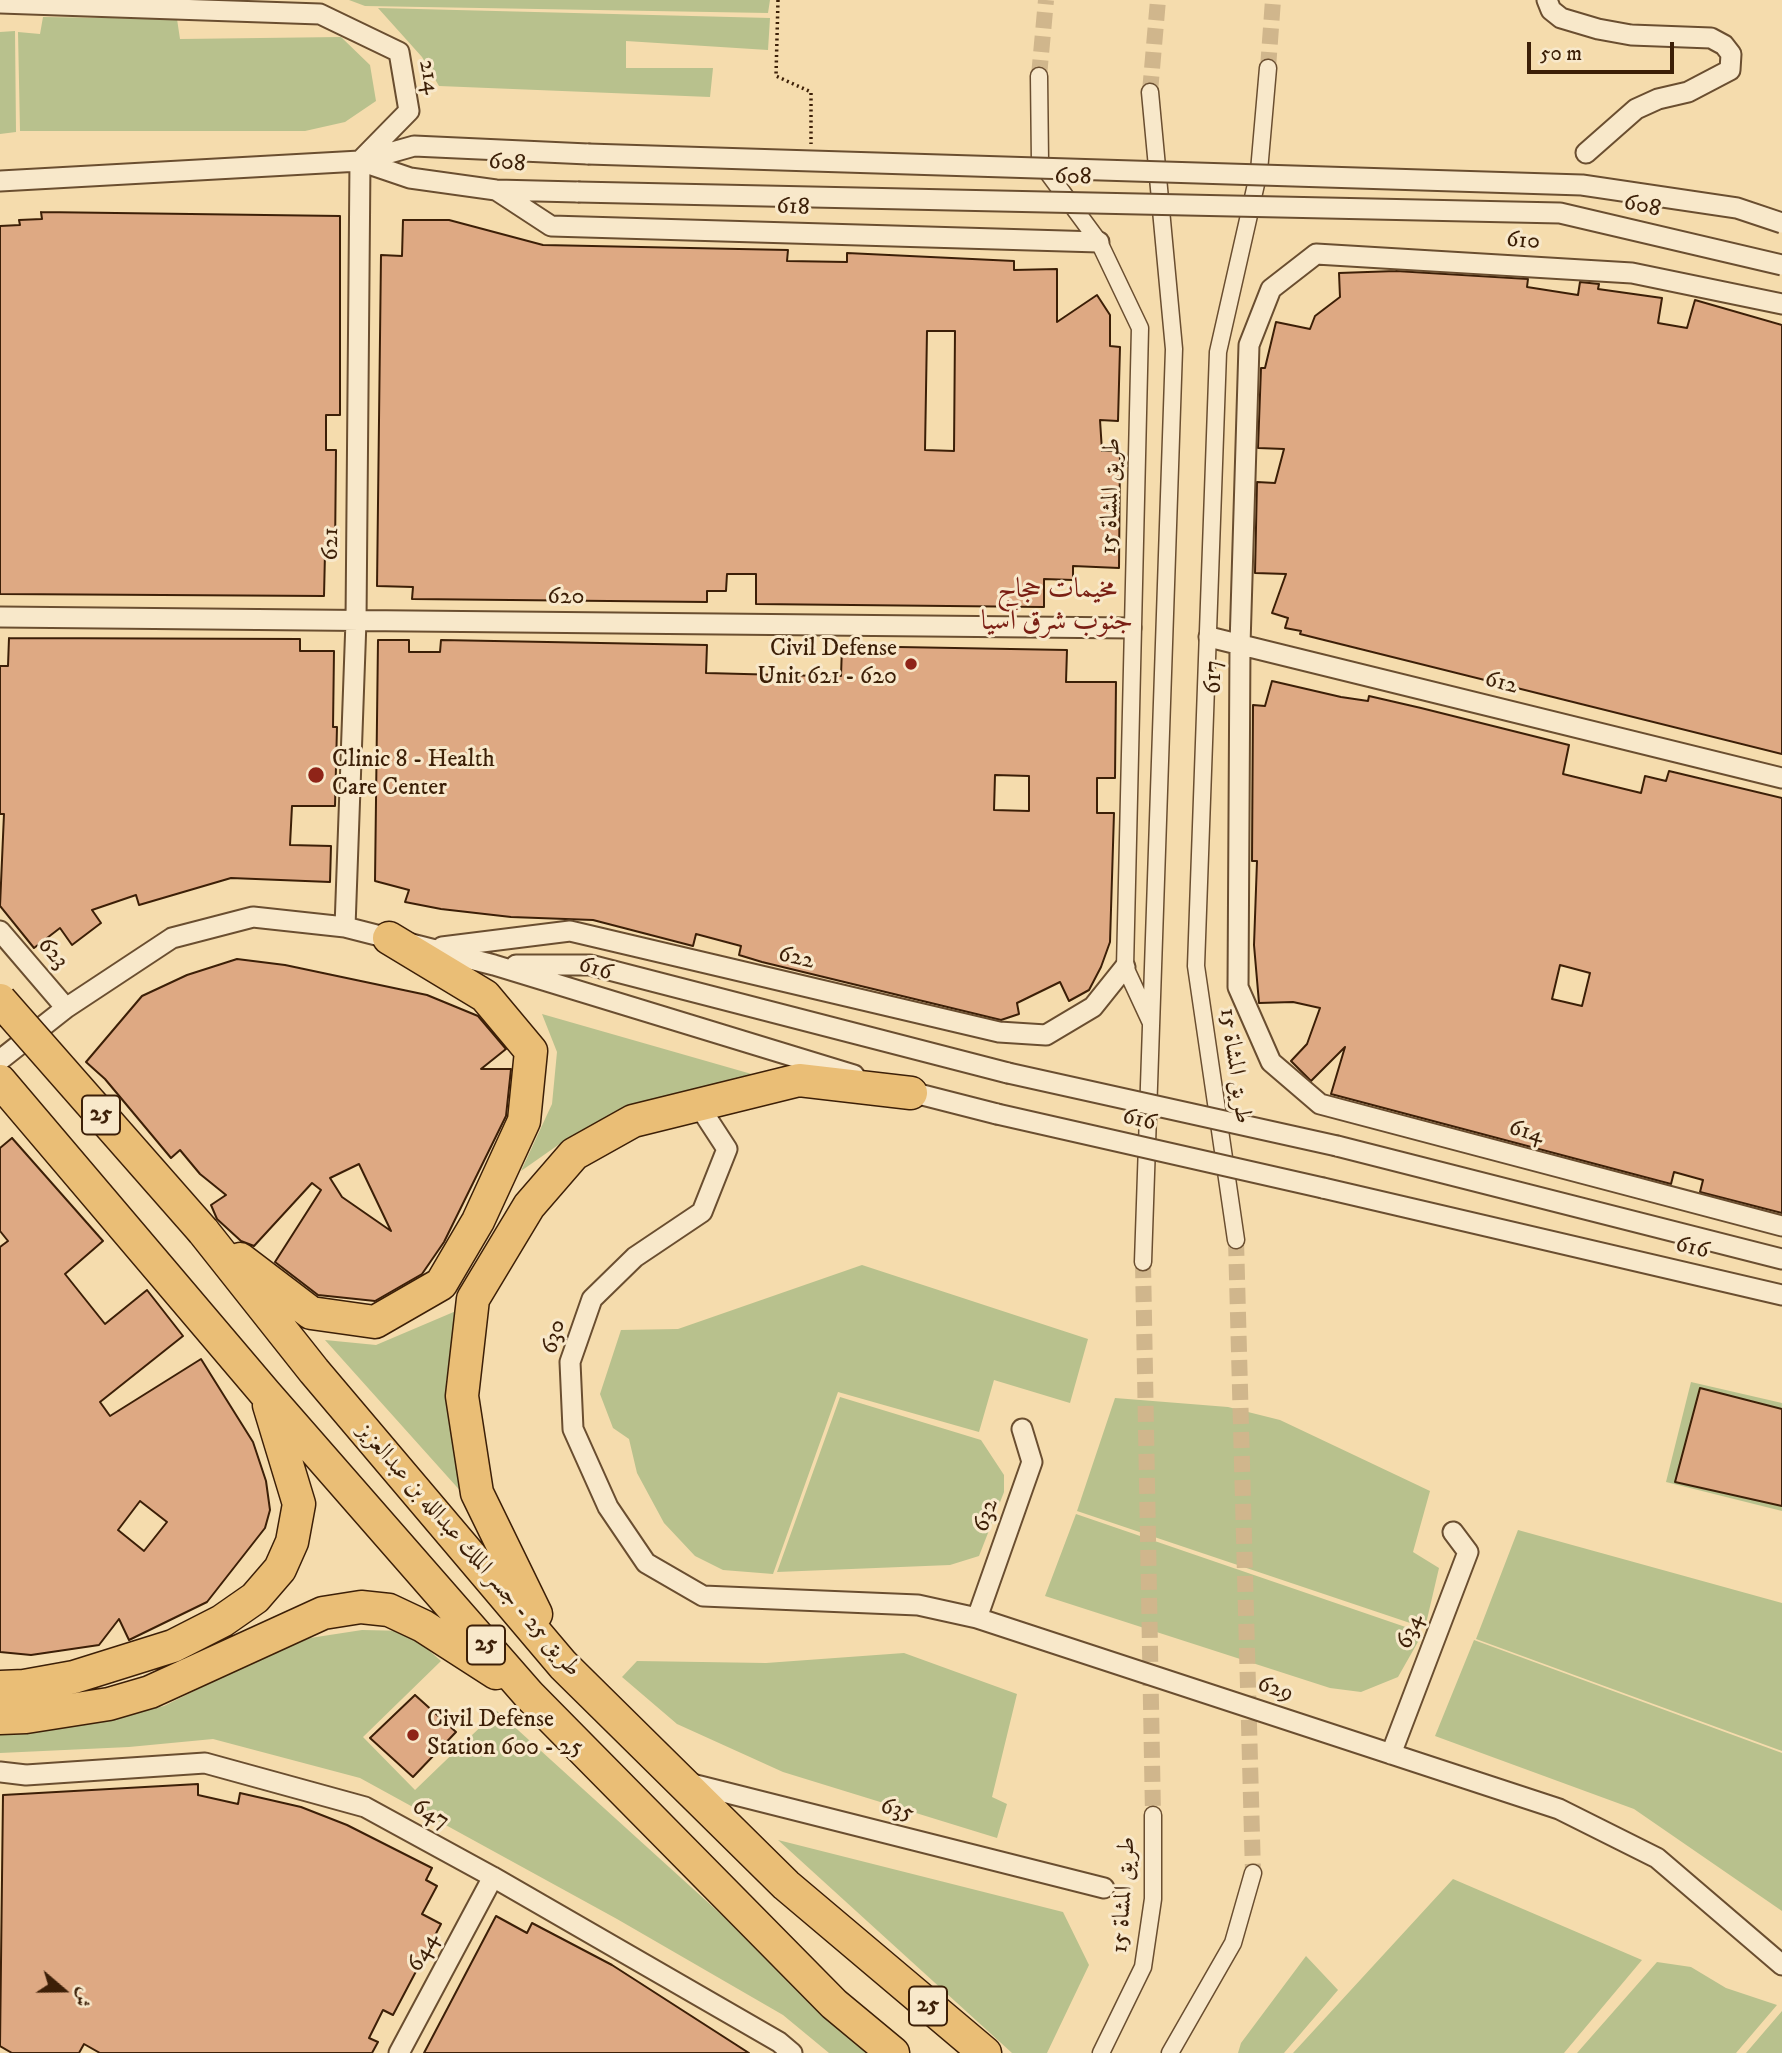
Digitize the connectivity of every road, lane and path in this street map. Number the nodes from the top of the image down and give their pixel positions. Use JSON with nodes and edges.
{"nodes":[{"id":1,"x":778,"y":0,"type":"edge"},
{"id":2,"x":1547,"y":0,"type":"edge"},
{"id":3,"x":0,"y":3,"type":"edge"},
{"id":4,"x":1268,"y":68,"type":"tunnel mouth"},
{"id":5,"x":1039,"y":76,"type":"tunnel mouth"},
{"id":6,"x":811,"y":92,"type":"dead end"},
{"id":7,"x":1150,"y":92,"type":"tunnel mouth"},
{"id":8,"x":1586,"y":153,"type":"dead end"},
{"id":9,"x":360,"y":161,"type":"junction"},
{"id":10,"x":0,"y":181,"type":"edge"},
{"id":11,"x":496,"y":190,"type":"junction"},
{"id":12,"x":1782,"y":223,"type":"edge"},
{"id":13,"x":1099,"y":242,"type":"junction"},
{"id":14,"x":1782,"y":265,"type":"edge"},
{"id":15,"x":1270,"y":289,"type":"joint"},
{"id":16,"x":1782,"y":304,"type":"edge"},
{"id":17,"x":0,"y":617,"type":"edge"},
{"id":18,"x":356,"y":621,"type":"junction"},
{"id":19,"x":1131,"y":628,"type":"junction"},
{"id":20,"x":1209,"y":637,"type":"junction"},
{"id":21,"x":1240,"y":645,"type":"junction"},
{"id":22,"x":1782,"y":778,"type":"edge"},
{"id":23,"x":345,"y":927,"type":"junction"},
{"id":24,"x":0,"y":931,"type":"edge"},
{"id":25,"x":389,"y":938,"type":"junction"},
{"id":26,"x":431,"y":948,"type":"junction"},
{"id":27,"x":494,"y":964,"type":"junction"},
{"id":28,"x":1125,"y":967,"type":"junction"},
{"id":29,"x":0,"y":1000,"type":"edge"},
{"id":30,"x":66,"y":1008,"type":"junction"},
{"id":31,"x":1152,"y":1024,"type":"junction"},
{"id":32,"x":0,"y":1060,"type":"edge"},
{"id":33,"x":1271,"y":1062,"type":"joint"},
{"id":34,"x":0,"y":1081,"type":"edge"},
{"id":35,"x":911,"y":1093,"type":"junction"},
{"id":36,"x":699,"y":1106,"type":"junction"},
{"id":37,"x":1782,"y":1226,"type":"edge"},
{"id":38,"x":203,"y":1231,"type":"junction"},
{"id":39,"x":1236,"y":1240,"type":"tunnel mouth"},
{"id":40,"x":1782,"y":1259,"type":"edge"},
{"id":41,"x":1143,"y":1262,"type":"tunnel mouth"},
{"id":42,"x":1782,"y":1295,"type":"edge"},
{"id":43,"x":265,"y":1393,"type":"junction"},
{"id":44,"x":1022,"y":1429,"type":"dead end"},
{"id":45,"x":1452,"y":1532,"type":"dead end"},
{"id":46,"x":703,"y":1596,"type":"joint"},
{"id":47,"x":977,"y":1618,"type":"junction"},
{"id":48,"x":563,"y":1665,"type":"junction"},
{"id":49,"x":0,"y":1687,"type":"edge"},
{"id":50,"x":529,"y":1695,"type":"junction"},
{"id":51,"x":0,"y":1718,"type":"edge"},
{"id":52,"x":1391,"y":1754,"type":"junction"},
{"id":53,"x":0,"y":1772,"type":"edge"},
{"id":54,"x":678,"y":1781,"type":"junction"},
{"id":55,"x":1153,"y":1815,"type":"tunnel mouth"},
{"id":56,"x":1253,"y":1873,"type":"tunnel mouth"},
{"id":57,"x":493,"y":1877,"type":"junction"},
{"id":58,"x":1104,"y":1888,"type":"dead end"},
{"id":59,"x":1782,"y":1965,"type":"edge"},
{"id":60,"x":399,"y":2053,"type":"edge"},
{"id":61,"x":792,"y":2053,"type":"edge"},
{"id":62,"x":893,"y":2053,"type":"edge"},
{"id":63,"x":985,"y":2053,"type":"edge"},
{"id":64,"x":1101,"y":2053,"type":"edge"},
{"id":65,"x":1170,"y":2053,"type":"edge"}],
"edges":[{"from":1,"to":6,"type":"path"},
{"from":2,"to":8,"type":"street"},
{"from":3,"to":9,"type":"street","name":"214"},
{"from":4,"to":20,"type":"street","name":"طريق المشاة 15"},
{"from":5,"to":13,"type":"street","name":"طريق المشاة 15"},
{"from":7,"to":31,"type":"street","name":"طريق المشاة 15"},
{"from":9,"to":10,"type":"street","name":"608"},
{"from":9,"to":11,"type":"street","name":"608"},
{"from":9,"to":12,"type":"street","name":"608","bridge":true},
{"from":9,"to":18,"type":"street","name":"621"},
{"from":11,"to":13,"type":"street","name":"618"},
{"from":11,"to":14,"type":"street","name":"608","bridge":true},
{"from":13,"to":19,"type":"street","name":"طريق المشاة 15"},
{"from":15,"to":16,"type":"street","name":"610"},
{"from":15,"to":21,"type":"street","name":"617"},
{"from":17,"to":18,"type":"street","name":"620"},
{"from":18,"to":19,"type":"street","name":"620"},
{"from":18,"to":23,"type":"street","name":"621"},
{"from":19,"to":28,"type":"street","name":"طريق المشاة 15"},
{"from":20,"to":21,"type":"street","name":"612"},
{"from":20,"to":39,"type":"street","name":"طريق المشاة 15"},
{"from":21,"to":22,"type":"street","name":"612"},
{"from":21,"to":33,"type":"street","name":"617"},
{"from":23,"to":25,"type":"street","name":"616"},
{"from":23,"to":30,"type":"street","name":"616"},
{"from":24,"to":30,"type":"street","name":"623"},
{"from":25,"to":26,"type":"street","name":"616"},
{"from":25,"to":38,"type":"main road"},
{"from":26,"to":27,"type":"street","name":"616"},
{"from":26,"to":28,"type":"street","name":"622"},
{"from":27,"to":35,"type":"street","name":"616"},
{"from":27,"to":40,"type":"street","name":"616","bridge":true},
{"from":28,"to":31,"type":"street","name":"طريق المشاة 15"},
{"from":29,"to":38,"type":"main road","name":"طريق 25 - جسر الملك عبدالله بن عبدالعزيز","number":"25","bridge":true},
{"from":30,"to":32,"type":"street","name":"616"},
{"from":31,"to":41,"type":"street","name":"طريق المشاة 15"},
{"from":33,"to":37,"type":"street","name":"614"},
{"from":34,"to":43,"type":"main road","name":"طريق 25 - جسر الملك عبدالله بن عبدالعزيز","number":"25"},
{"from":35,"to":36,"type":"main road"},
{"from":35,"to":42,"type":"street","name":"616","bridge":true},
{"from":36,"to":46,"type":"street","name":"630"},
{"from":36,"to":48,"type":"main road"},
{"from":38,"to":48,"type":"main road","name":"طريق 25 - جسر الملك عبدالله بن عبدالعزيز","number":"25"},
{"from":43,"to":49,"type":"main road"},
{"from":43,"to":50,"type":"main road","name":"طريق 25 - جسر الملك عبدالله بن عبدالعزيز","number":"25"},
{"from":44,"to":47,"type":"street","name":"632"},
{"from":45,"to":52,"type":"street","name":"634"},
{"from":46,"to":47,"type":"street","name":"629"},
{"from":47,"to":52,"type":"street","name":"629"},
{"from":48,"to":54,"type":"main road","name":"طريق 25 - جسر الملك عبدالله بن عبدالعزيز","number":"25"},
{"from":50,"to":51,"type":"main road"},
{"from":50,"to":62,"type":"main road","name":"طريق 25 - جسر الملك عبدالله بن عبدالعزيز","number":"25"},
{"from":52,"to":59,"type":"street","name":"629"},
{"from":53,"to":57,"type":"street","name":"647"},
{"from":54,"to":58,"type":"street","name":"635"},
{"from":54,"to":63,"type":"main road","name":"طريق 25 - جسر الملك عبدالله بن عبدالعزيز","number":"25"},
{"from":55,"to":64,"type":"street","name":"طريق المشاة 15"},
{"from":56,"to":65,"type":"street"},
{"from":57,"to":60,"type":"street","name":"644"},
{"from":57,"to":61,"type":"street","name":"647"}]}
